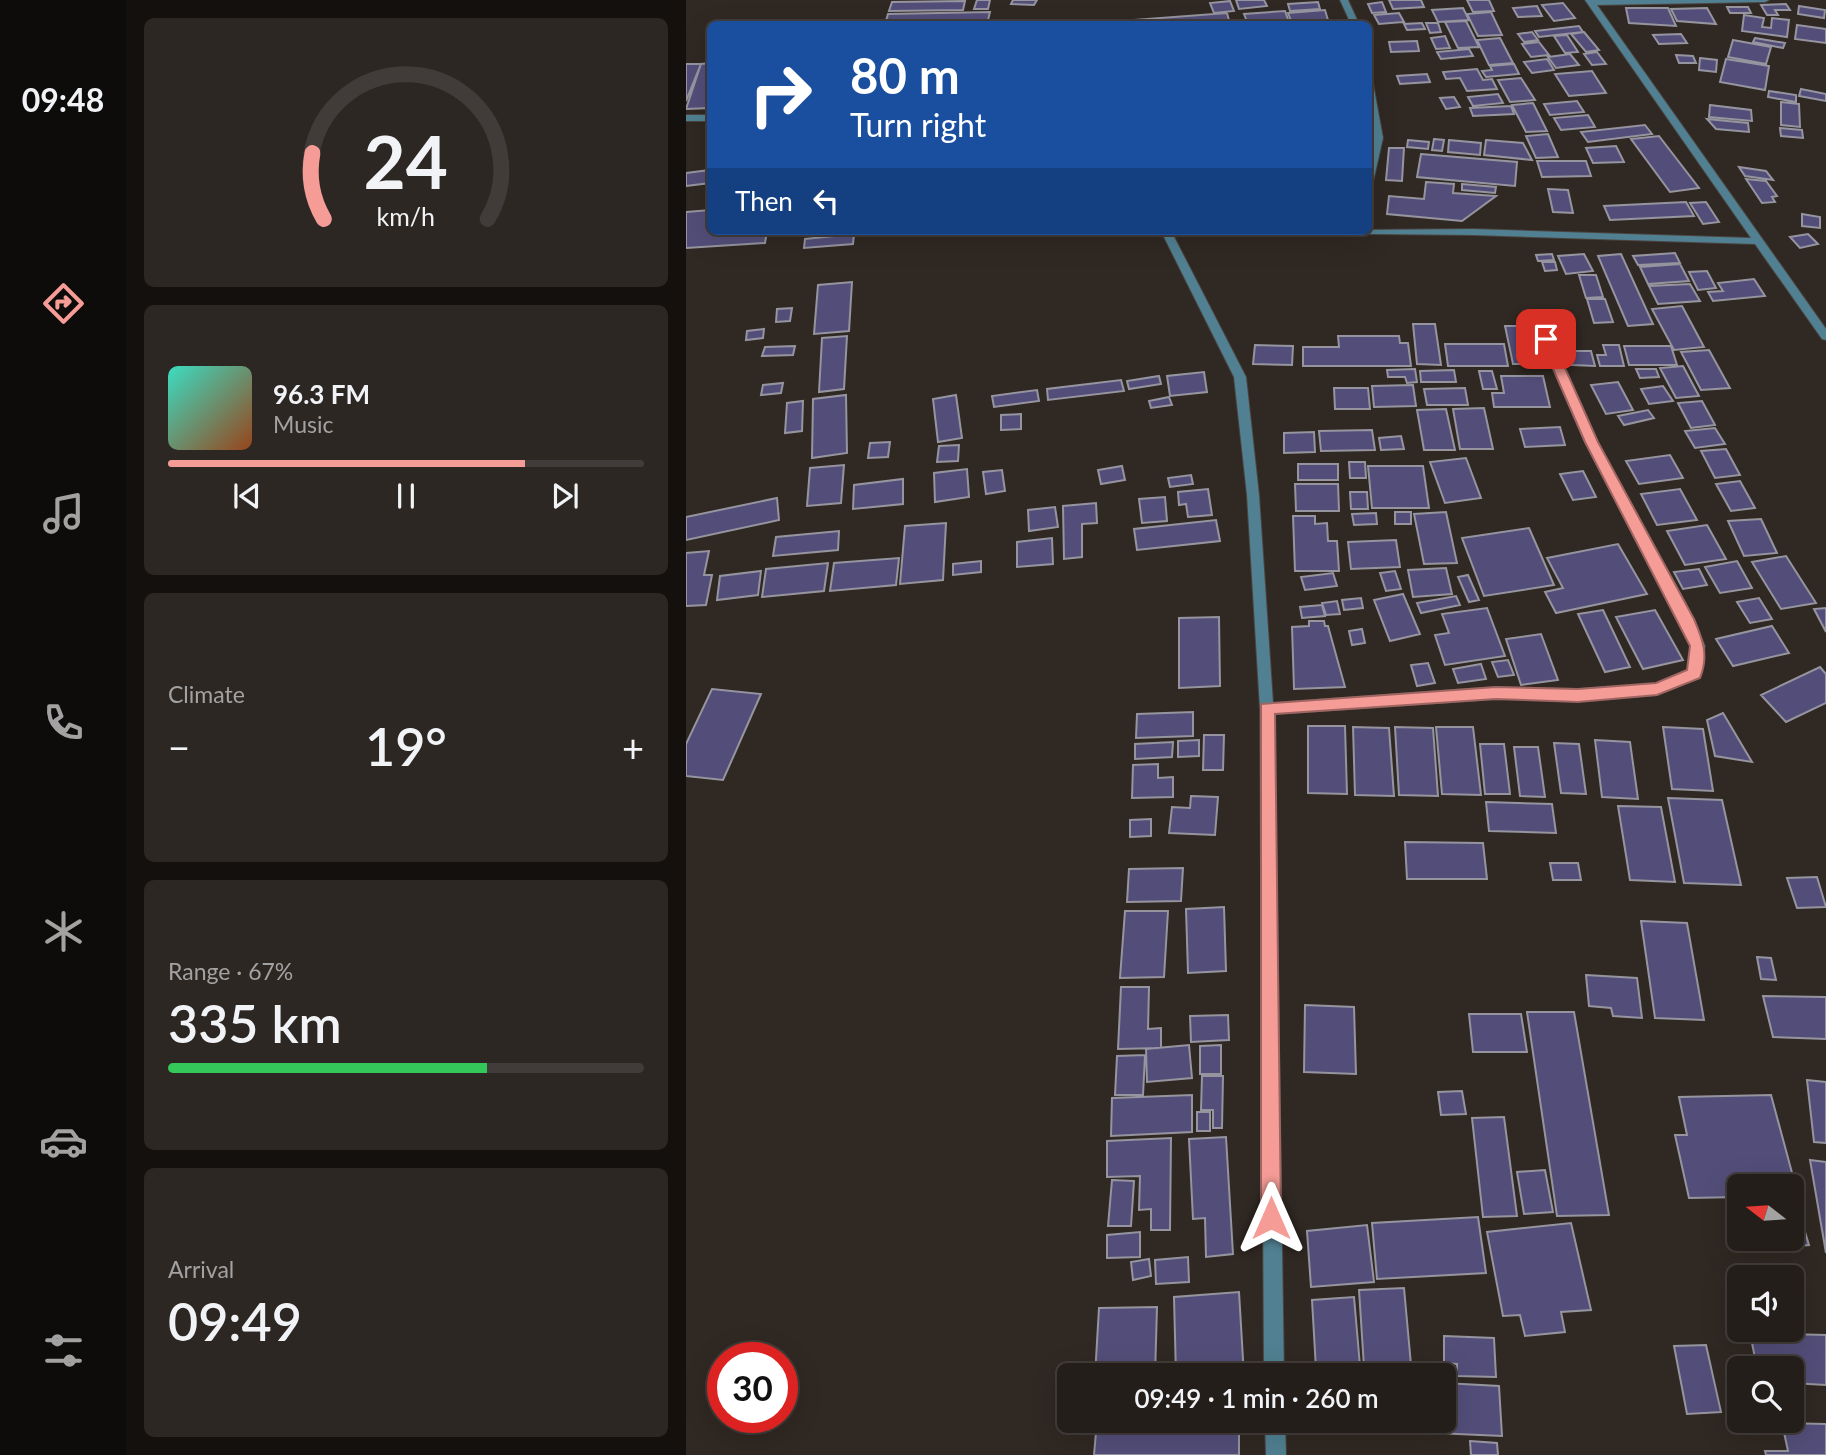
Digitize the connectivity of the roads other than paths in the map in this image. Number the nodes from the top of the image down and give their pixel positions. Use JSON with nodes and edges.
{"nodes":[{"id":1,"x":1344,"y":0,"type":"edge"},
{"id":2,"x":1765,"y":0,"type":"edge"},
{"id":3,"x":1590,"y":2,"type":"edge"},
{"id":4,"x":1354,"y":21,"type":"edge"},
{"id":5,"x":1372,"y":102,"type":"edge"},
{"id":6,"x":686,"y":118,"type":"edge"},
{"id":7,"x":707,"y":118,"type":"edge"},
{"id":8,"x":1372,"y":164,"type":"edge"},
{"id":9,"x":1372,"y":232,"type":"edge"},
{"id":10,"x":1168,"y":235,"type":"edge"},
{"id":11,"x":1757,"y":241,"type":"junction"},
{"id":12,"x":1826,"y":337,"type":"edge"},
{"id":13,"x":1546,"y":339,"type":"dead end"},
{"id":14,"x":1267,"y":709,"type":"junction"},
{"id":15,"x":1273,"y":1363,"type":"edge"},
{"id":16,"x":1275,"y":1433,"type":"edge"},
{"id":17,"x":1276,"y":1455,"type":"edge"}],
"edges":[{"from":1,"to":4,"type":"street"},
{"from":2,"to":3,"type":"street"},
{"from":3,"to":11,"type":"street"},
{"from":5,"to":8,"type":"street"},
{"from":6,"to":7,"type":"street"},
{"from":9,"to":11,"type":"street"},
{"from":10,"to":14,"type":"street"},
{"from":11,"to":12,"type":"street"},
{"from":13,"to":14,"type":"street"},
{"from":14,"to":15,"type":"street"},
{"from":16,"to":17,"type":"street"}]}
